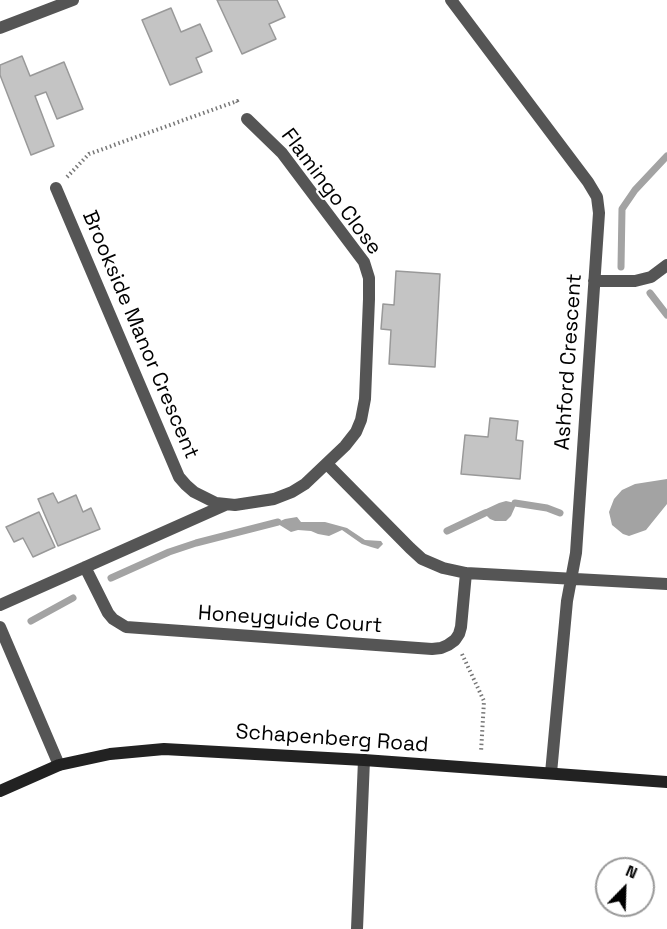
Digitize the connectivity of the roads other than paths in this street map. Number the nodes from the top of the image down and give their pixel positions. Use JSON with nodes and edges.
{"nodes":[{"id":1,"x":73,"y":0,"type":"edge"},
{"id":2,"x":451,"y":0,"type":"edge"},
{"id":3,"x":0,"y":28,"type":"edge"},
{"id":4,"x":247,"y":118,"type":"road end"},
{"id":5,"x":56,"y":188,"type":"road end"},
{"id":6,"x":667,"y":266,"type":"edge"},
{"id":7,"x":594,"y":281,"type":"junction"},
{"id":8,"x":327,"y":464,"type":"junction"},
{"id":9,"x":225,"y":505,"type":"junction"},
{"id":10,"x":85,"y":567,"type":"junction"},
{"id":11,"x":466,"y":573,"type":"junction"},
{"id":12,"x":571,"y":578,"type":"junction"},
{"id":13,"x":667,"y":584,"type":"edge"},
{"id":14,"x":0,"y":604,"type":"edge"},
{"id":15,"x":0,"y":627,"type":"edge"},
{"id":16,"x":364,"y":759,"type":"junction"},
{"id":17,"x":59,"y":765,"type":"junction"},
{"id":18,"x":551,"y":773,"type":"junction"},
{"id":19,"x":667,"y":782,"type":"edge"},
{"id":20,"x":0,"y":791,"type":"edge"},
{"id":21,"x":357,"y":929,"type":"edge"}],
"edges":[{"from":1,"to":3,"type":"street"},
{"from":2,"to":7,"type":"street","name":"Ashford Crescent"},
{"from":4,"to":8,"type":"street","name":"Flamingo Close"},
{"from":5,"to":9,"type":"street","name":"Brookside Manor Crescent"},
{"from":6,"to":7,"type":"street"},
{"from":7,"to":12,"type":"street","name":"Ashford Crescent"},
{"from":8,"to":9,"type":"street","name":"Brookside Manor Crescent"},
{"from":8,"to":11,"type":"street"},
{"from":9,"to":10,"type":"street"},
{"from":10,"to":11,"type":"street","name":"Honeyguide Court"},
{"from":10,"to":14,"type":"street"},
{"from":11,"to":12,"type":"street"},
{"from":12,"to":13,"type":"street"},
{"from":12,"to":18,"type":"street","name":"Ashford Crescent"},
{"from":15,"to":17,"type":"street"},
{"from":16,"to":17,"type":"street","name":"Schapenberg Road"},
{"from":16,"to":18,"type":"street","name":"Schapenberg Road"},
{"from":16,"to":21,"type":"street"},
{"from":17,"to":20,"type":"street","name":"Schapenberg Road"},
{"from":18,"to":19,"type":"street","name":"Schapenberg Road"}]}
